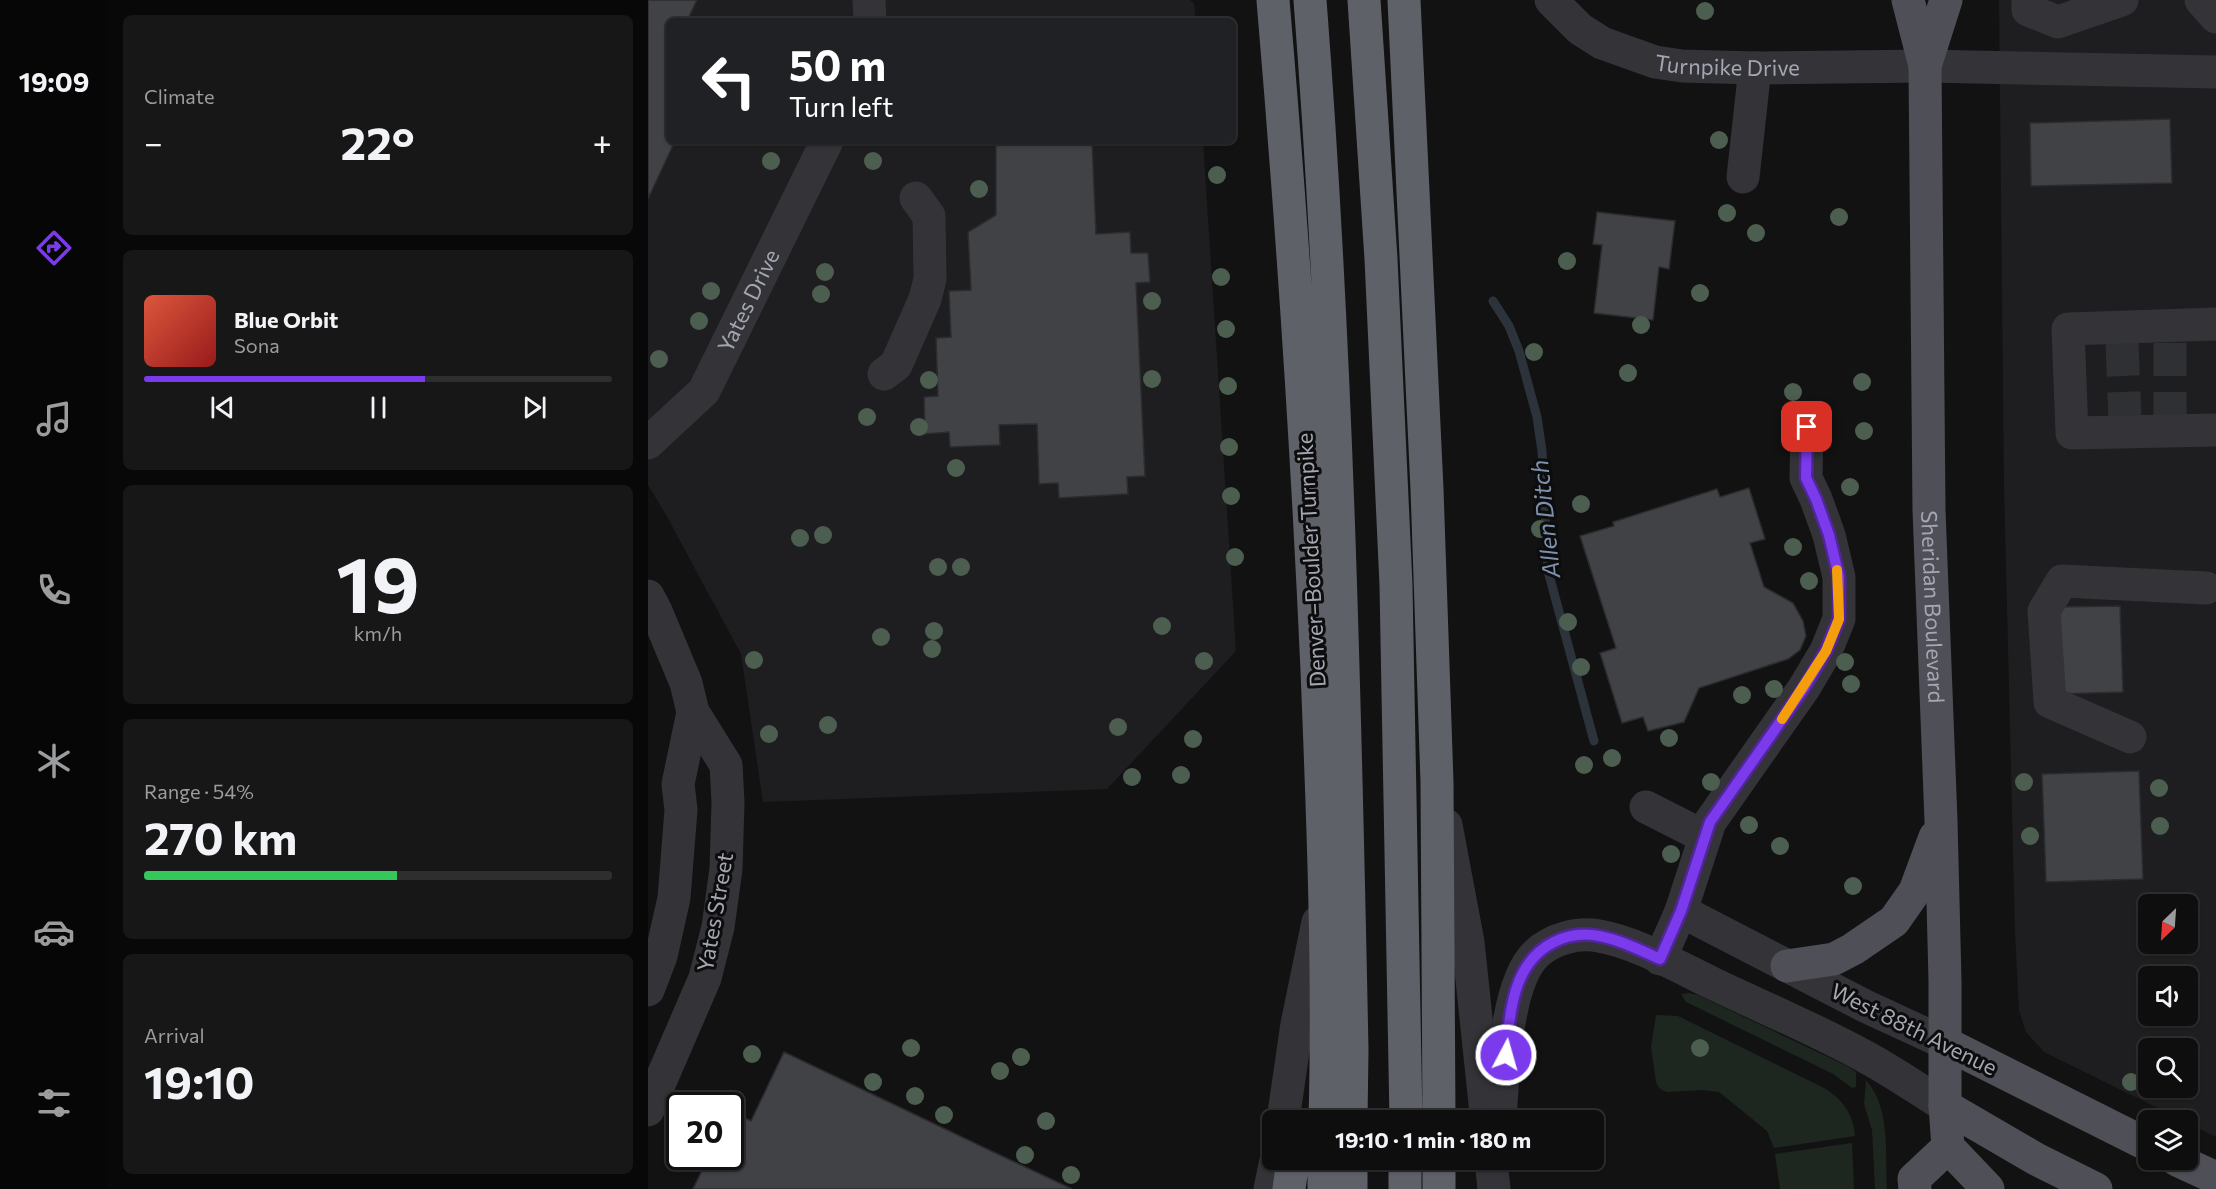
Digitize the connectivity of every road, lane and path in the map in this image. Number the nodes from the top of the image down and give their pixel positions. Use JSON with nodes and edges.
{"nodes":[{"id":1,"x":869,"y":0,"type":"edge"},
{"id":2,"x":1274,"y":0,"type":"edge"},
{"id":3,"x":1310,"y":0,"type":"edge"},
{"id":4,"x":1364,"y":0,"type":"edge"},
{"id":5,"x":1404,"y":0,"type":"edge"},
{"id":6,"x":1551,"y":0,"type":"edge"},
{"id":7,"x":1908,"y":0,"type":"edge"},
{"id":8,"x":1946,"y":0,"type":"edge"},
{"id":9,"x":2028,"y":0,"type":"edge"},
{"id":10,"x":2122,"y":0,"type":"edge"},
{"id":11,"x":2201,"y":0,"type":"edge"},
{"id":12,"x":2216,"y":17,"type":"edge"},
{"id":13,"x":870,"y":18,"type":"edge"},
{"id":14,"x":1925,"y":66,"type":"junction"},
{"id":15,"x":1755,"y":68,"type":"junction"},
{"id":16,"x":2216,"y":72,"type":"edge"},
{"id":17,"x":826,"y":144,"type":"edge"},
{"id":18,"x":1743,"y":177,"type":"dead end"},
{"id":19,"x":916,"y":198,"type":"dead end"},
{"id":20,"x":2216,"y":324,"type":"edge"},
{"id":21,"x":884,"y":374,"type":"dead end"},
{"id":22,"x":1807,"y":427,"type":"dead end"},
{"id":23,"x":2216,"y":430,"type":"edge"},
{"id":24,"x":648,"y":443,"type":"edge"},
{"id":25,"x":2206,"y":588,"type":"dead end"},
{"id":26,"x":648,"y":596,"type":"edge"},
{"id":27,"x":693,"y":712,"type":"junction"},
{"id":28,"x":2130,"y":737,"type":"dead end"},
{"id":29,"x":1437,"y":782,"type":"junction"},
{"id":30,"x":1646,"y":807,"type":"dead end"},
{"id":31,"x":1941,"y":821,"type":"junction"},
{"id":32,"x":1705,"y":837,"type":"junction"},
{"id":33,"x":1326,"y":885,"type":"junction"},
{"id":34,"x":1681,"y":911,"type":"junction"},
{"id":35,"x":1660,"y":959,"type":"junction"},
{"id":36,"x":1787,"y":966,"type":"junction"},
{"id":37,"x":648,"y":990,"type":"edge"},
{"id":38,"x":1327,"y":1043,"type":"junction"},
{"id":39,"x":1945,"y":1043,"type":"junction"},
{"id":40,"x":1945,"y":1106,"type":"junction"},
{"id":41,"x":648,"y":1110,"type":"edge"},
{"id":42,"x":1284,"y":1110,"type":"edge"},
{"id":43,"x":1304,"y":1110,"type":"edge"},
{"id":44,"x":1325,"y":1110,"type":"edge"},
{"id":45,"x":1351,"y":1110,"type":"edge"},
{"id":46,"x":1406,"y":1110,"type":"edge"},
{"id":47,"x":1438,"y":1110,"type":"edge"},
{"id":48,"x":1486,"y":1110,"type":"edge"},
{"id":49,"x":1501,"y":1110,"type":"edge"},
{"id":50,"x":2138,"y":1140,"type":"edge"},
{"id":51,"x":1948,"y":1147,"type":"junction"},
{"id":52,"x":1274,"y":1170,"type":"edge"},
{"id":53,"x":1292,"y":1170,"type":"edge"},
{"id":54,"x":1324,"y":1170,"type":"edge"},
{"id":55,"x":1351,"y":1170,"type":"edge"},
{"id":56,"x":1405,"y":1170,"type":"edge"},
{"id":57,"x":1439,"y":1170,"type":"edge"},
{"id":58,"x":1493,"y":1170,"type":"edge"},
{"id":59,"x":1498,"y":1170,"type":"edge"},
{"id":60,"x":2198,"y":1170,"type":"edge"},
{"id":61,"x":2216,"y":1179,"type":"edge"},
{"id":62,"x":1270,"y":1189,"type":"edge"},
{"id":63,"x":1289,"y":1189,"type":"edge"},
{"id":64,"x":1324,"y":1189,"type":"edge"},
{"id":65,"x":1351,"y":1189,"type":"edge"},
{"id":66,"x":1405,"y":1189,"type":"edge"},
{"id":67,"x":1439,"y":1189,"type":"edge"},
{"id":68,"x":1496,"y":1189,"type":"edge"},
{"id":69,"x":1915,"y":1189,"type":"edge"},
{"id":70,"x":1988,"y":1189,"type":"edge"},
{"id":71,"x":2096,"y":1189,"type":"edge"}],
"edges":[{"from":1,"to":13,"type":"street"},
{"from":2,"to":33,"type":"highway","name":"Denver–Boulder Turnpike"},
{"from":3,"to":45,"type":"highway"},
{"from":4,"to":46,"type":"highway"},
{"from":5,"to":29,"type":"highway"},
{"from":6,"to":15,"type":"street","name":"Turnpike Drive"},
{"from":7,"to":14,"type":"main road","name":"Sheridan Boulevard"},
{"from":8,"to":14,"type":"main road","name":"Sheridan Boulevard"},
{"from":9,"to":10,"type":"street"},
{"from":11,"to":12,"type":"street"},
{"from":14,"to":15,"type":"street","name":"Turnpike Drive"},
{"from":14,"to":16,"type":"street","name":"Turnpike Drive"},
{"from":14,"to":31,"type":"main road","name":"Sheridan Boulevard"},
{"from":15,"to":18,"type":"street"},
{"from":17,"to":24,"type":"street","name":"Yates Drive"},
{"from":19,"to":21,"type":"street"},
{"from":20,"to":23,"type":"street"},
{"from":22,"to":32,"type":"street"},
{"from":25,"to":28,"type":"street"},
{"from":26,"to":27,"type":"street","name":"Yates Street"},
{"from":27,"to":37,"type":"street","name":"Yates Street"},
{"from":27,"to":41,"type":"street","name":"Yates Street"},
{"from":29,"to":47,"type":"highway"},
{"from":29,"to":48,"type":"street"},
{"from":30,"to":32,"type":"street"},
{"from":31,"to":36,"type":"main road"},
{"from":31,"to":39,"type":"main road","name":"Sheridan Boulevard"},
{"from":32,"to":34,"type":"street"},
{"from":33,"to":38,"type":"highway","name":"Denver–Boulder Turnpike"},
{"from":33,"to":42,"type":"street"},
{"from":34,"to":35,"type":"street"},
{"from":34,"to":36,"type":"street","name":"West 88th Avenue"},
{"from":35,"to":40,"type":"street","name":"West 88th Avenue"},
{"from":35,"to":49,"type":"street","name":"West 88th Avenue"},
{"from":36,"to":39,"type":"street","name":"West 88th Avenue"},
{"from":38,"to":43,"type":"highway"},
{"from":38,"to":44,"type":"highway","name":"Denver–Boulder Turnpike"},
{"from":39,"to":40,"type":"main road","name":"Sheridan Boulevard"},
{"from":39,"to":50,"type":"main road","name":"West 88th Avenue"},
{"from":40,"to":51,"type":"main road","name":"Sheridan Boulevard"},
{"from":40,"to":71,"type":"main road","name":"West 88th Avenue"},
{"from":51,"to":69,"type":"main road"},
{"from":51,"to":70,"type":"main road"},
{"from":52,"to":62,"type":"street"},
{"from":53,"to":63,"type":"highway"},
{"from":54,"to":64,"type":"highway"},
{"from":55,"to":65,"type":"highway"},
{"from":56,"to":66,"type":"highway"},
{"from":57,"to":67,"type":"highway"},
{"from":58,"to":68,"type":"street"},
{"from":59,"to":68,"type":"street"},
{"from":60,"to":61,"type":"main road"}]}
